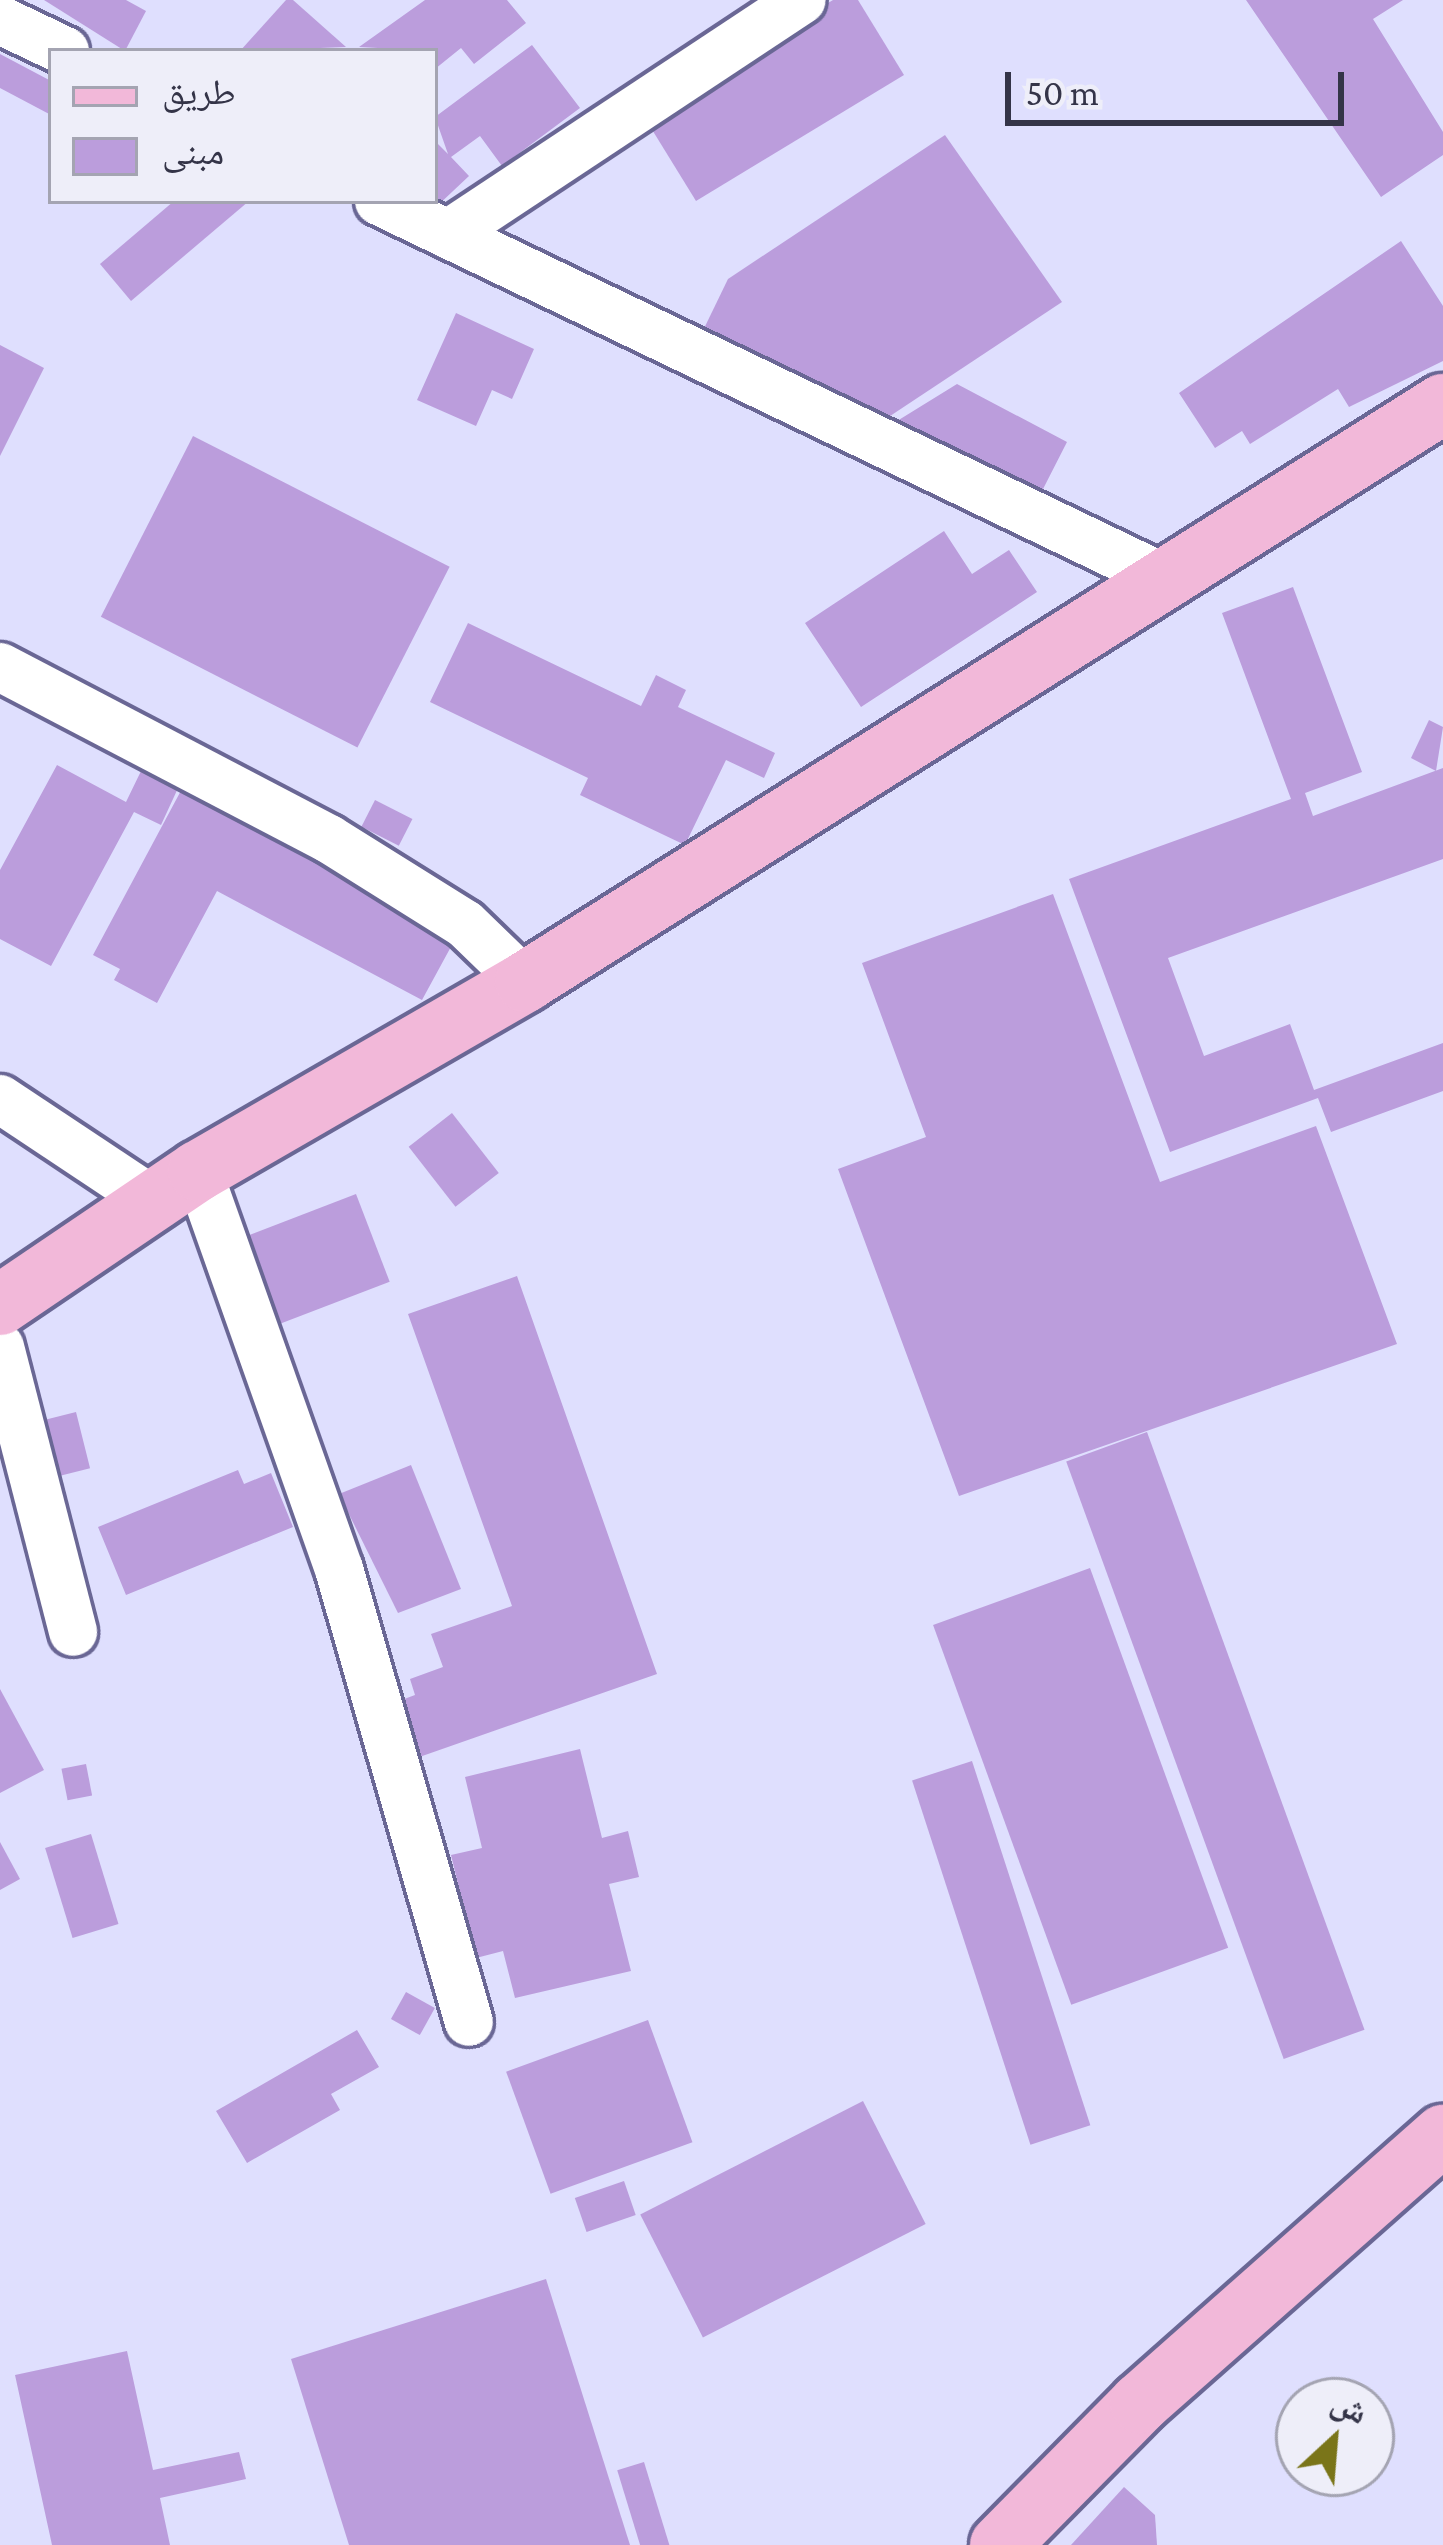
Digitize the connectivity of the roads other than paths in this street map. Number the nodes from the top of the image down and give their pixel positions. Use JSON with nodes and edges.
{"nodes":[{"id":1,"x":801,"y":0,"type":"edge"},
{"id":2,"x":0,"y":20,"type":"edge"},
{"id":3,"x":59,"y":48,"type":"edge"},
{"id":4,"x":385,"y":204,"type":"edge"},
{"id":5,"x":448,"y":234,"type":"junction"},
{"id":6,"x":1443,"y":404,"type":"edge"},
{"id":7,"x":1160,"y":576,"type":"junction"},
{"id":8,"x":0,"y":667,"type":"edge"},
{"id":9,"x":525,"y":982,"type":"junction"},
{"id":10,"x":0,"y":1099,"type":"edge"},
{"id":11,"x":178,"y":1188,"type":"junction"},
{"id":12,"x":0,"y":1305,"type":"edge"},
{"id":13,"x":0,"y":1347,"type":"edge"},
{"id":14,"x":73,"y":1632,"type":"dead end"},
{"id":15,"x":469,"y":2022,"type":"dead end"},
{"id":16,"x":1443,"y":2134,"type":"edge"},
{"id":17,"x":1000,"y":2545,"type":"edge"}],
"edges":[{"from":1,"to":5,"type":"street"},
{"from":2,"to":3,"type":"street"},
{"from":4,"to":5,"type":"street"},
{"from":5,"to":7,"type":"street"},
{"from":6,"to":7,"type":"main road"},
{"from":7,"to":9,"type":"main road"},
{"from":8,"to":9,"type":"street"},
{"from":9,"to":11,"type":"main road"},
{"from":10,"to":11,"type":"street"},
{"from":11,"to":12,"type":"main road"},
{"from":11,"to":15,"type":"street"},
{"from":13,"to":14,"type":"street"},
{"from":16,"to":17,"type":"main road"}]}
